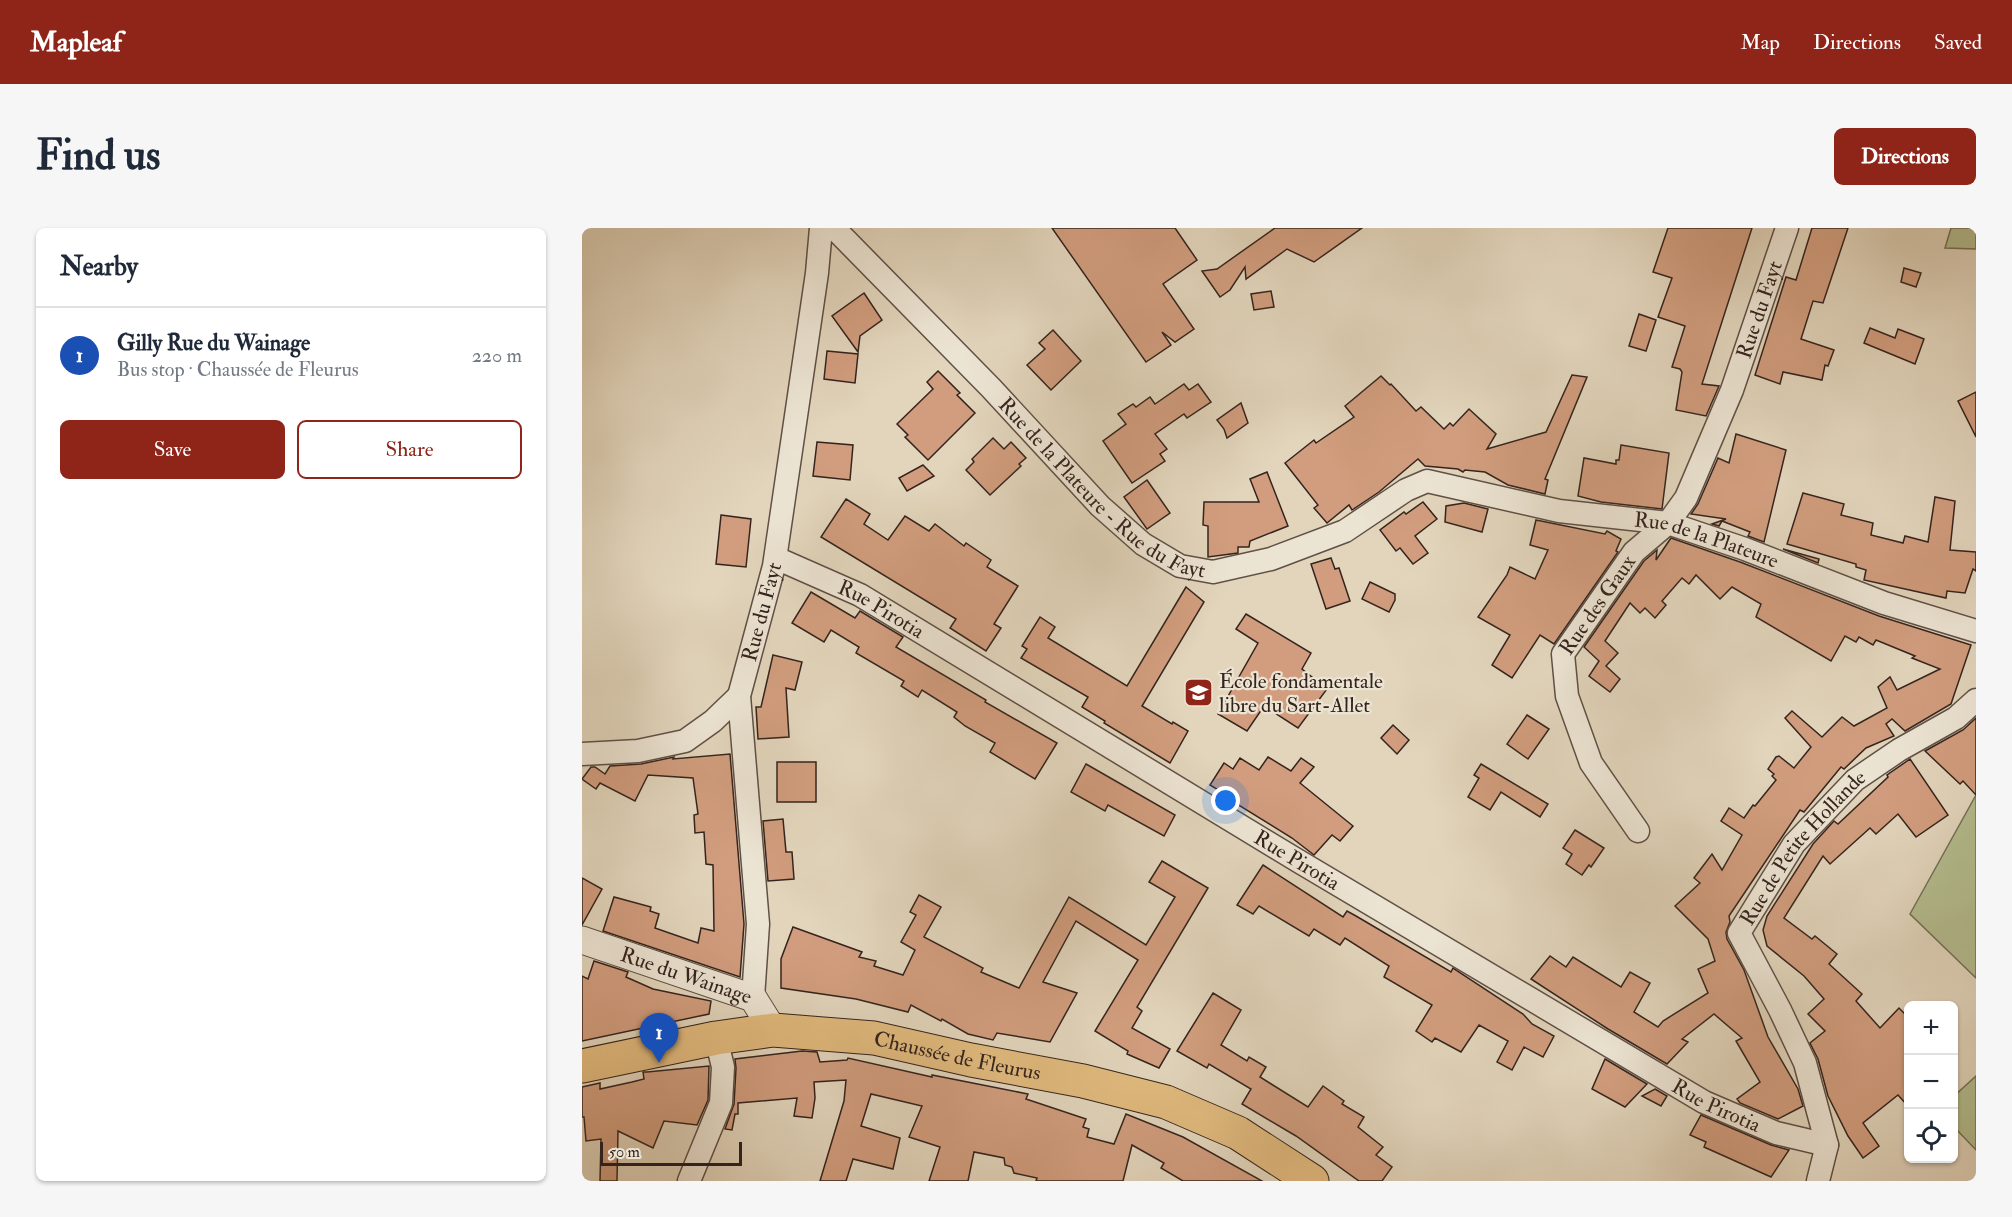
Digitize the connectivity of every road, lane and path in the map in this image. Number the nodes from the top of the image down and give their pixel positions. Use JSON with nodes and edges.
{"nodes":[{"id":1,"x":821,"y":228,"type":"edge"},
{"id":2,"x":834,"y":228,"type":"edge"},
{"id":3,"x":1787,"y":228,"type":"edge"},
{"id":4,"x":1732,"y":390,"type":"joint"},
{"id":5,"x":1427,"y":481,"type":"joint"},
{"id":6,"x":1668,"y":523,"type":"junction"},
{"id":7,"x":776,"y":558,"type":"junction"},
{"id":8,"x":1976,"y":631,"type":"edge"},
{"id":9,"x":739,"y":696,"type":"junction"},
{"id":10,"x":1976,"y":700,"type":"edge"},
{"id":11,"x":582,"y":754,"type":"edge"},
{"id":12,"x":1638,"y":831,"type":"dead end"},
{"id":13,"x":582,"y":940,"type":"edge"},
{"id":14,"x":753,"y":998,"type":"junction"},
{"id":15,"x":773,"y":1030,"type":"junction"},
{"id":16,"x":716,"y":1038,"type":"junction"},
{"id":17,"x":582,"y":1066,"type":"edge"},
{"id":18,"x":1827,"y":1145,"type":"junction"},
{"id":19,"x":689,"y":1181,"type":"edge"},
{"id":20,"x":1312,"y":1181,"type":"edge"},
{"id":21,"x":1818,"y":1181,"type":"edge"}],
"edges":[{"from":1,"to":7,"type":"street","name":"Rue du Fayt"},
{"from":2,"to":5,"type":"street","name":"Rue de la Plateure - Rue du Fayt"},
{"from":3,"to":4,"type":"street","name":"Rue du Fayt"},
{"from":4,"to":6,"type":"street","name":"Rue des Gaux"},
{"from":5,"to":6,"type":"street","name":"Rue de la Plateure"},
{"from":6,"to":8,"type":"street","name":"Rue de la Plateure"},
{"from":6,"to":12,"type":"street","name":"Rue des Gaux"},
{"from":7,"to":9,"type":"street","name":"Rue du Fayt"},
{"from":7,"to":18,"type":"street","name":"Rue Pirotia"},
{"from":9,"to":11,"type":"street"},
{"from":9,"to":14,"type":"street","name":"Rue du Fayt"},
{"from":10,"to":18,"type":"street","name":"Rue de Petite Hollande"},
{"from":13,"to":14,"type":"street","name":"Rue du Wainage"},
{"from":14,"to":15,"type":"street","name":"Rue du Wainage"},
{"from":15,"to":16,"type":"main road","name":"Chaussée de Fleurus"},
{"from":15,"to":20,"type":"main road","name":"Chaussée de Fleurus"},
{"from":16,"to":17,"type":"main road","name":"Chaussée de Fleurus"},
{"from":16,"to":19,"type":"street"},
{"from":18,"to":21,"type":"street","name":"Rue de Petite Hollande"}]}
